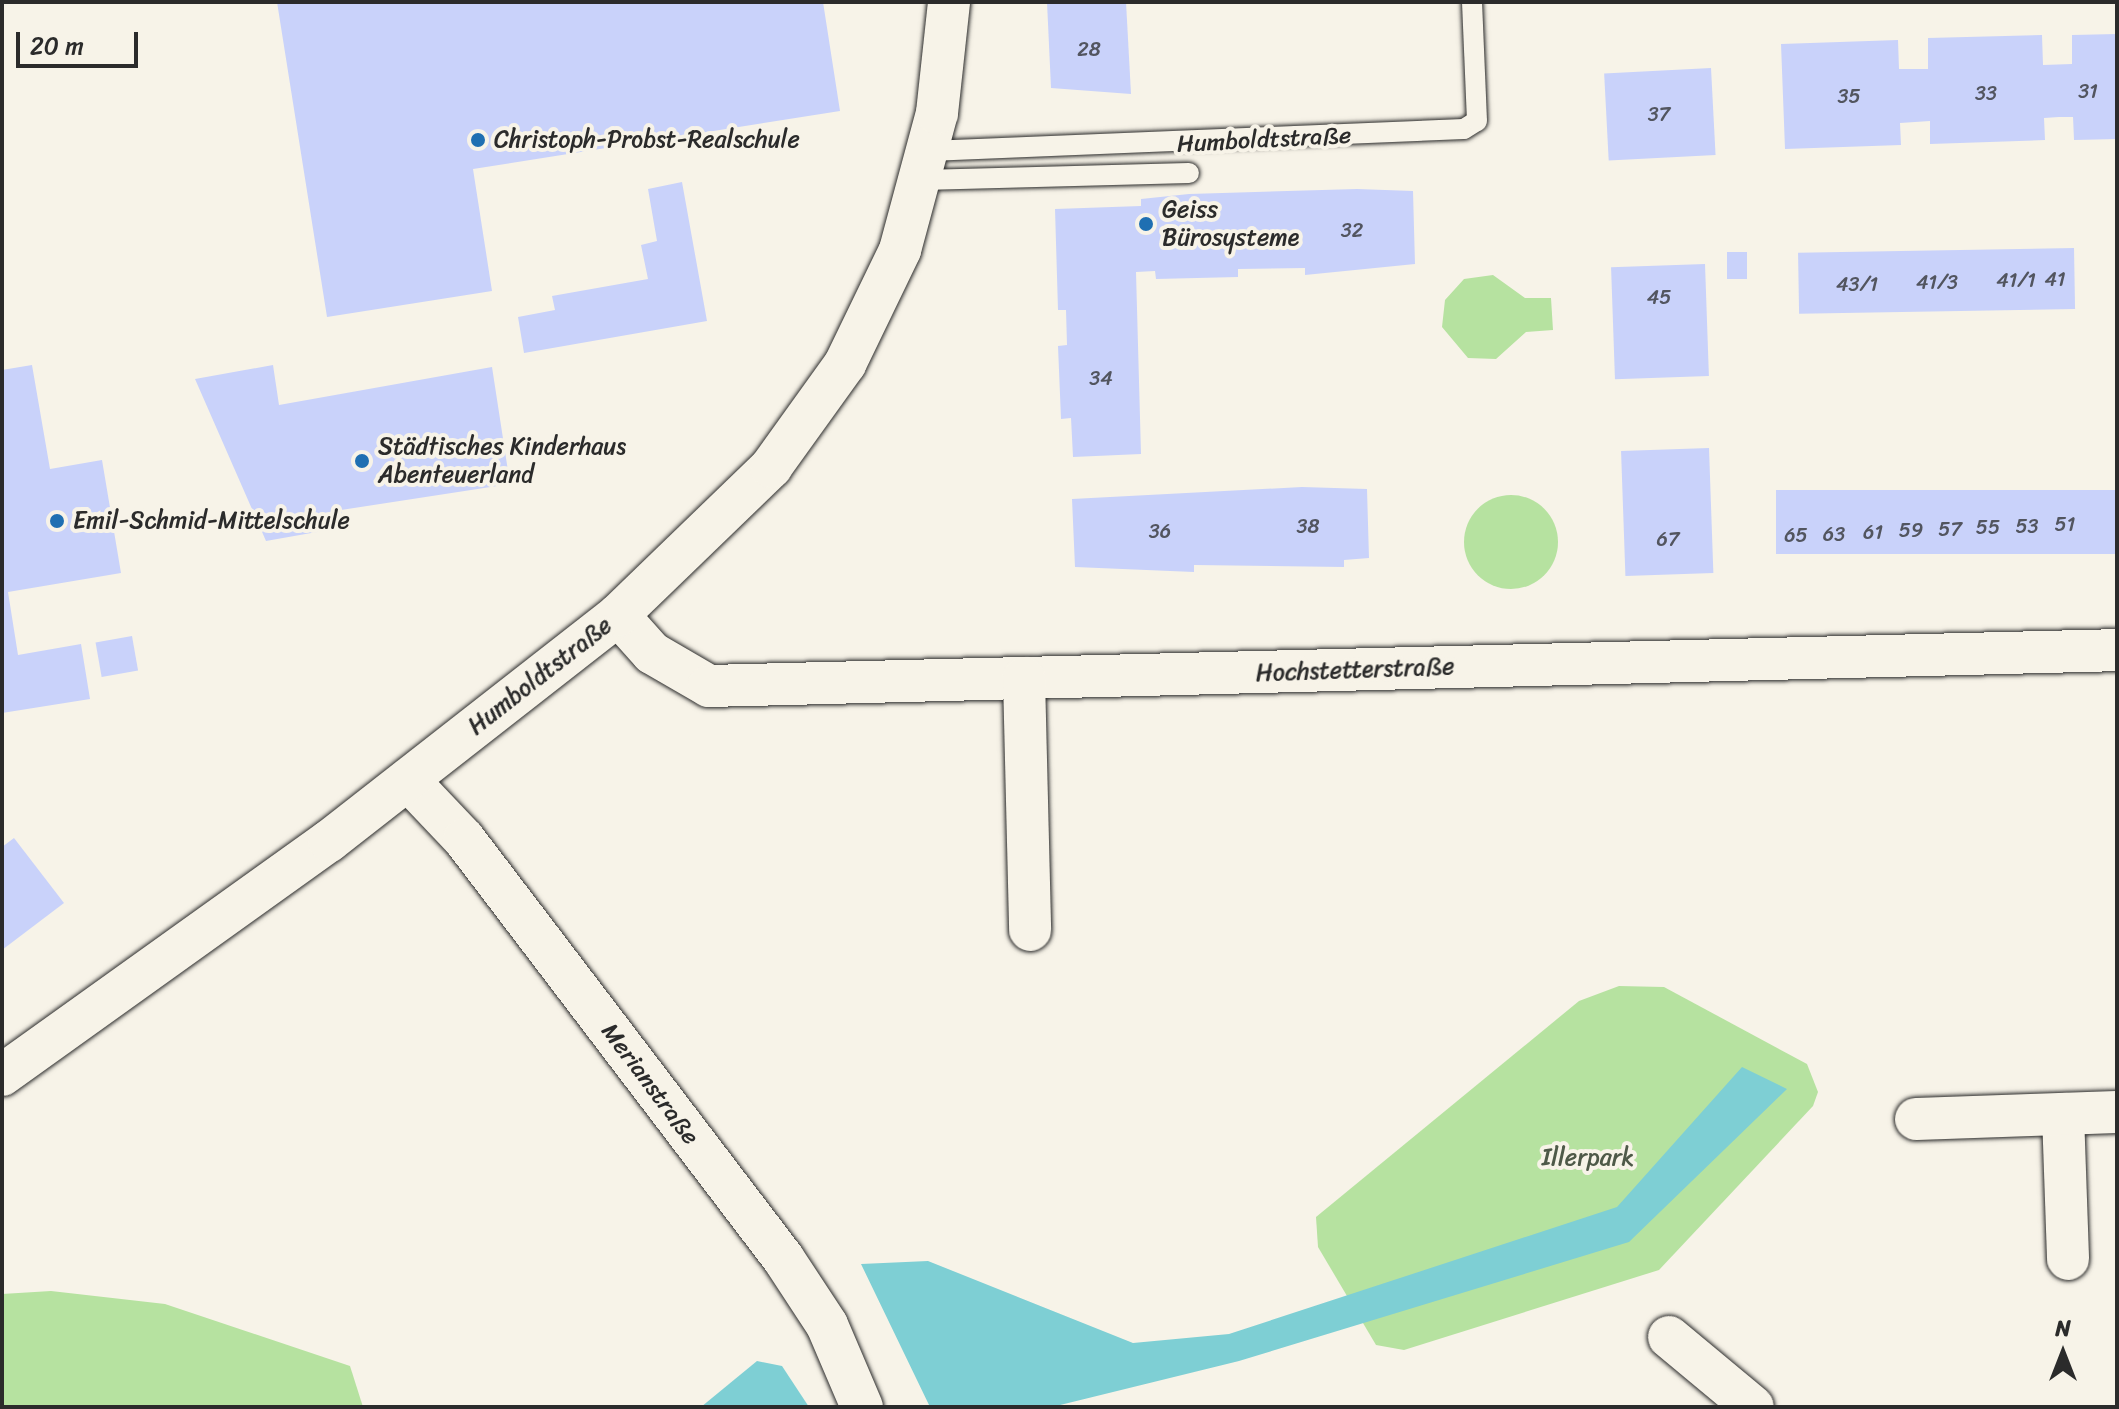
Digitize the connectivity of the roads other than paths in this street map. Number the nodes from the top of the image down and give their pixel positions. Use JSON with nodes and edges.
{"nodes":[{"id":1,"x":949,"y":2,"type":"edge"},
{"id":2,"x":1472,"y":2,"type":"edge"},
{"id":3,"x":925,"y":165,"type":"junction"},
{"id":4,"x":1189,"y":173,"type":"dead end"},
{"id":5,"x":618,"y":615,"type":"junction"},
{"id":6,"x":2117,"y":650,"type":"edge"},
{"id":7,"x":1024,"y":678,"type":"junction"},
{"id":8,"x":408,"y":780,"type":"junction"},
{"id":9,"x":1030,"y":930,"type":"dead end"},
{"id":10,"x":2,"y":1075,"type":"edge"},
{"id":11,"x":2117,"y":1112,"type":"edge"},
{"id":12,"x":2063,"y":1114,"type":"junction"},
{"id":13,"x":1916,"y":1119,"type":"dead end"},
{"id":14,"x":2068,"y":1259,"type":"dead end"},
{"id":15,"x":1669,"y":1337,"type":"dead end"},
{"id":16,"x":862,"y":1407,"type":"edge"},
{"id":17,"x":1753,"y":1407,"type":"edge"}],
"edges":[{"from":1,"to":3,"type":"street","name":"Humboldtstraße"},
{"from":2,"to":3,"type":"lane","name":"Humboldtstraße"},
{"from":3,"to":4,"type":"lane"},
{"from":3,"to":5,"type":"street","name":"Humboldtstraße"},
{"from":5,"to":7,"type":"street","name":"Hochstetterstraße"},
{"from":5,"to":8,"type":"street","name":"Humboldtstraße"},
{"from":6,"to":7,"type":"street","name":"Hochstetterstraße"},
{"from":7,"to":9,"type":"street"},
{"from":8,"to":10,"type":"street","name":"Humboldtstraße"},
{"from":8,"to":16,"type":"street","name":"Merianstraße"},
{"from":11,"to":12,"type":"street"},
{"from":12,"to":13,"type":"street"},
{"from":12,"to":14,"type":"street"},
{"from":15,"to":17,"type":"street"}]}
